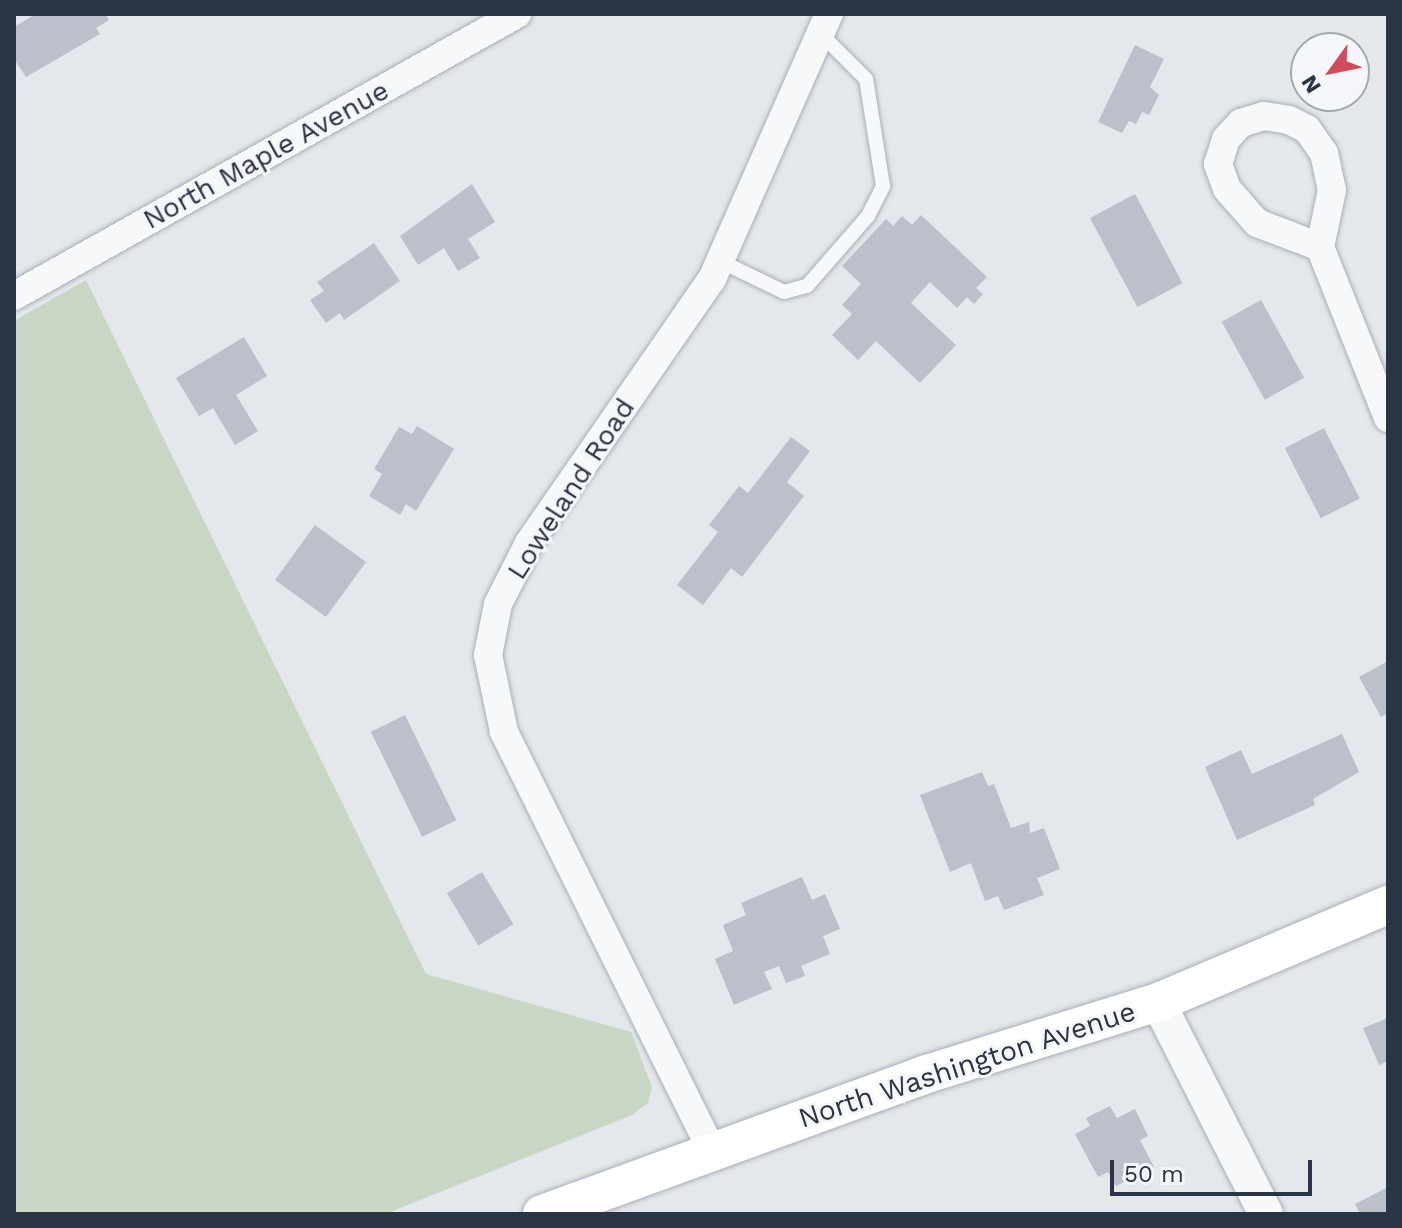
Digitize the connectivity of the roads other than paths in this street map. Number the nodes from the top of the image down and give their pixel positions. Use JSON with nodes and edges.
{"nodes":[{"id":1,"x":517,"y":14,"type":"edge"},
{"id":2,"x":826,"y":25,"type":"edge"},
{"id":3,"x":1320,"y":247,"type":"junction"},
{"id":4,"x":720,"y":261,"type":"junction"},
{"id":5,"x":14,"y":296,"type":"edge"},
{"id":6,"x":1388,"y":418,"type":"edge"},
{"id":7,"x":1388,"y":905,"type":"edge"},
{"id":8,"x":1158,"y":1002,"type":"junction"},
{"id":9,"x":712,"y":1151,"type":"junction"},
{"id":10,"x":542,"y":1214,"type":"edge"},
{"id":11,"x":1266,"y":1214,"type":"edge"}],
"edges":[{"from":1,"to":5,"type":"street","name":"North Maple Avenue"},
{"from":2,"to":4,"type":"street","name":"Loweland Road"},
{"from":2,"to":4,"type":"lane"},
{"from":3,"to":3,"type":"street"},
{"from":3,"to":6,"type":"street"},
{"from":4,"to":9,"type":"street","name":"Loweland Road"},
{"from":7,"to":8,"type":"main road","name":"North Washington Avenue"},
{"from":8,"to":9,"type":"main road","name":"North Washington Avenue"},
{"from":8,"to":11,"type":"street"},
{"from":9,"to":10,"type":"main road","name":"North Washington Avenue"}]}
